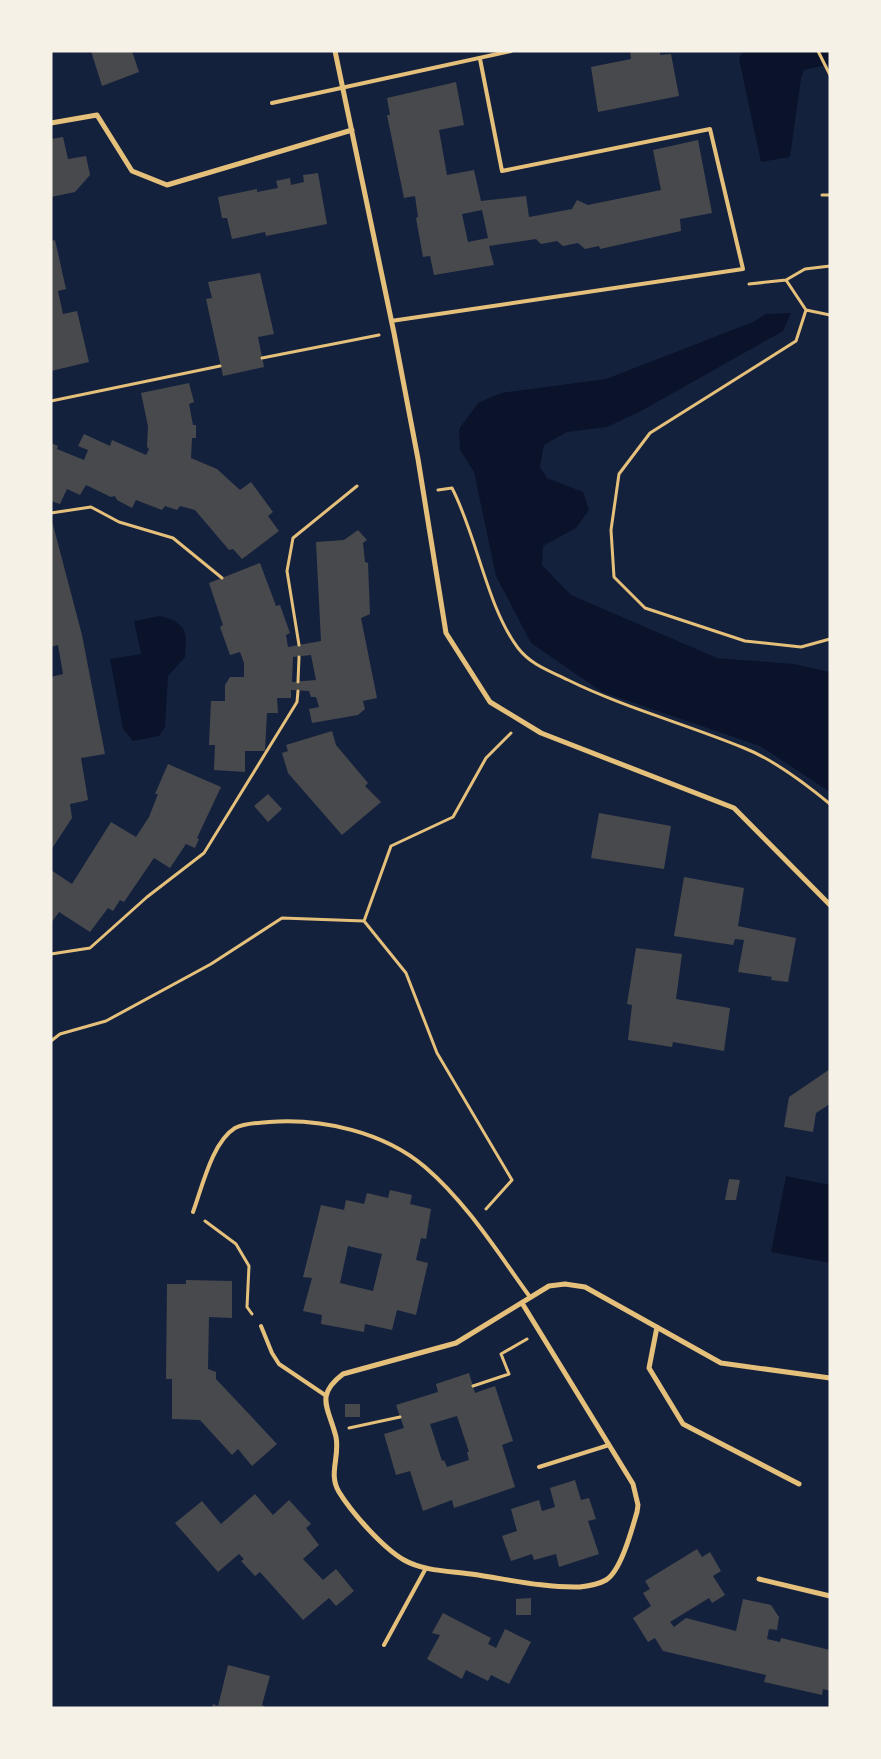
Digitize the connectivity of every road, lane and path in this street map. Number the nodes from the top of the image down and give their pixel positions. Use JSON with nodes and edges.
{"nodes":[{"id":1,"x":335,"y":51,"type":"edge"},
{"id":2,"x":511,"y":51,"type":"edge"},
{"id":3,"x":818,"y":51,"type":"edge"},
{"id":4,"x":480,"y":58,"type":"junction"},
{"id":5,"x":829,"y":75,"type":"edge"},
{"id":6,"x":343,"y":89,"type":"junction"},
{"id":7,"x":272,"y":103,"type":"dead end"},
{"id":8,"x":51,"y":123,"type":"edge"},
{"id":9,"x":352,"y":130,"type":"junction"},
{"id":10,"x":822,"y":195,"type":"dead end"},
{"id":11,"x":830,"y":195,"type":"edge"},
{"id":12,"x":786,"y":280,"type":"dead end"},
{"id":13,"x":806,"y":310,"type":"junction"},
{"id":14,"x":830,"y":315,"type":"edge"},
{"id":15,"x":391,"y":321,"type":"junction"},
{"id":16,"x":394,"y":333,"type":"junction"},
{"id":17,"x":262,"y":358,"type":"dead end"},
{"id":18,"x":220,"y":366,"type":"dead end"},
{"id":19,"x":51,"y":401,"type":"edge"},
{"id":20,"x":357,"y":486,"type":"dead end"},
{"id":21,"x":423,"y":492,"type":"junction"},
{"id":22,"x":51,"y":513,"type":"edge"},
{"id":23,"x":222,"y":578,"type":"dead end"},
{"id":24,"x":830,"y":639,"type":"edge"},
{"id":25,"x":299,"y":646,"type":"dead end"},
{"id":26,"x":299,"y":657,"type":"dead end"},
{"id":27,"x":298,"y":682,"type":"dead end"},
{"id":28,"x":298,"y":691,"type":"dead end"},
{"id":29,"x":522,"y":722,"type":"junction"},
{"id":30,"x":830,"y":804,"type":"edge"},
{"id":31,"x":830,"y":904,"type":"edge"},
{"id":32,"x":364,"y":920,"type":"junction"},
{"id":33,"x":51,"y":954,"type":"edge"},
{"id":34,"x":51,"y":1041,"type":"edge"},
{"id":35,"x":193,"y":1212,"type":"joint"},
{"id":36,"x":480,"y":1214,"type":"dead end"},
{"id":37,"x":526,"y":1300,"type":"junction"},
{"id":38,"x":262,"y":1326,"type":"joint"},
{"id":39,"x":657,"y":1327,"type":"junction"},
{"id":40,"x":540,"y":1332,"type":"junction"},
{"id":41,"x":830,"y":1378,"type":"edge"},
{"id":42,"x":473,"y":1386,"type":"dead end"},
{"id":43,"x":325,"y":1395,"type":"junction"},
{"id":44,"x":400,"y":1417,"type":"dead end"},
{"id":45,"x":333,"y":1431,"type":"junction"},
{"id":46,"x":609,"y":1445,"type":"junction"},
{"id":47,"x":539,"y":1467,"type":"dead end"},
{"id":48,"x":799,"y":1484,"type":"dead end"},
{"id":49,"x":427,"y":1567,"type":"junction"},
{"id":50,"x":759,"y":1579,"type":"dead end"},
{"id":51,"x":830,"y":1596,"type":"edge"},
{"id":52,"x":384,"y":1645,"type":"dead end"}],
"edges":[{"from":1,"to":6,"type":"street"},
{"from":2,"to":4,"type":"lane"},
{"from":3,"to":5,"type":"path"},
{"from":4,"to":6,"type":"lane"},
{"from":4,"to":15,"type":"lane"},
{"from":6,"to":7,"type":"lane"},
{"from":6,"to":9,"type":"street"},
{"from":8,"to":9,"type":"street"},
{"from":9,"to":15,"type":"street"},
{"from":10,"to":11,"type":"path"},
{"from":12,"to":13,"type":"path"},
{"from":13,"to":14,"type":"path"},
{"from":13,"to":24,"type":"path"},
{"from":15,"to":16,"type":"street"},
{"from":16,"to":17,"type":"path"},
{"from":16,"to":21,"type":"street"},
{"from":18,"to":19,"type":"path"},
{"from":20,"to":25,"type":"path"},
{"from":21,"to":29,"type":"street"},
{"from":21,"to":30,"type":"path"},
{"from":22,"to":23,"type":"path"},
{"from":26,"to":27,"type":"path"},
{"from":28,"to":33,"type":"path"},
{"from":29,"to":31,"type":"street"},
{"from":29,"to":32,"type":"path"},
{"from":32,"to":34,"type":"path"},
{"from":32,"to":36,"type":"path"},
{"from":35,"to":37,"type":"lane"},
{"from":35,"to":38,"type":"path"},
{"from":37,"to":39,"type":"street"},
{"from":37,"to":40,"type":"street"},
{"from":37,"to":43,"type":"street"},
{"from":38,"to":43,"type":"lane"},
{"from":39,"to":41,"type":"street"},
{"from":39,"to":48,"type":"street"},
{"from":40,"to":42,"type":"path"},
{"from":40,"to":46,"type":"street"},
{"from":43,"to":45,"type":"street"},
{"from":44,"to":45,"type":"path"},
{"from":45,"to":49,"type":"street"},
{"from":46,"to":47,"type":"lane"},
{"from":46,"to":49,"type":"street"},
{"from":49,"to":52,"type":"lane"},
{"from":50,"to":51,"type":"street"}]}
